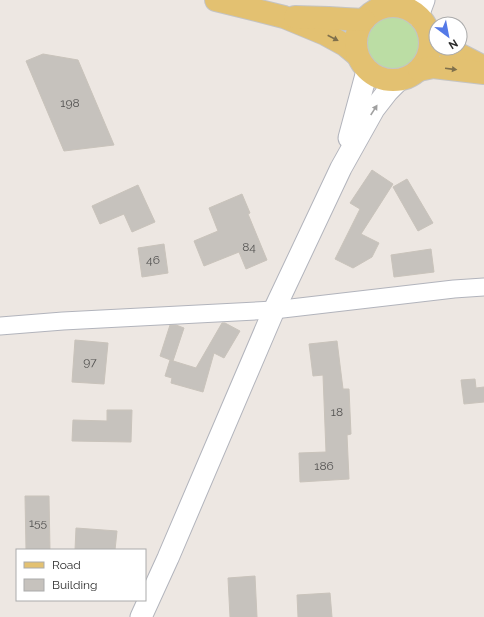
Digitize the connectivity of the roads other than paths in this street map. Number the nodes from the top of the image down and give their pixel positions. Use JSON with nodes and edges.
{"nodes":[{"id":1,"x":216,"y":0,"type":"edge"},
{"id":2,"x":398,"y":3,"type":"edge"},
{"id":3,"x":421,"y":8,"type":"edge"},
{"id":4,"x":284,"y":17,"type":"junction"},
{"id":5,"x":364,"y":20,"type":"junction"},
{"id":6,"x":428,"y":30,"type":"edge"},
{"id":7,"x":428,"y":54,"type":"edge"},
{"id":8,"x":463,"y":56,"type":"edge"},
{"id":9,"x":362,"y":63,"type":"junction"},
{"id":10,"x":484,"y":67,"type":"edge"},
{"id":11,"x":419,"y":70,"type":"junction"},
{"id":12,"x":484,"y":73,"type":"edge"},
{"id":13,"x":399,"y":80,"type":"junction"},
{"id":14,"x":341,"y":168,"type":"junction"},
{"id":15,"x":484,"y":287,"type":"edge"},
{"id":16,"x":274,"y":310,"type":"junction"},
{"id":17,"x":0,"y":326,"type":"edge"},
{"id":18,"x":141,"y":617,"type":"edge"}],
"edges":[{"from":1,"to":4,"type":"main road"},
{"from":2,"to":3,"type":"main road"},
{"from":2,"to":5,"type":"main road"},
{"from":3,"to":6,"type":"main road"},
{"from":4,"to":5,"type":"main road"},
{"from":4,"to":9,"type":"main road","one_way":true},
{"from":5,"to":9,"type":"main road"},
{"from":7,"to":11,"type":"main road"},
{"from":8,"to":10,"type":"main road"},
{"from":9,"to":13,"type":"main road"},
{"from":9,"to":14,"type":"street"},
{"from":11,"to":12,"type":"main road","one_way":true},
{"from":11,"to":13,"type":"main road"},
{"from":14,"to":13,"type":"street","one_way":true},
{"from":14,"to":16,"type":"street"},
{"from":15,"to":16,"type":"street"},
{"from":16,"to":17,"type":"street"},
{"from":16,"to":18,"type":"street"}]}
